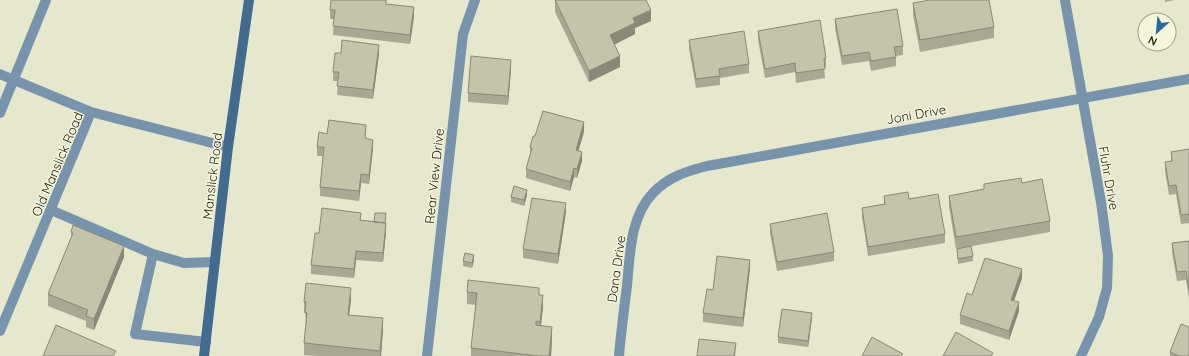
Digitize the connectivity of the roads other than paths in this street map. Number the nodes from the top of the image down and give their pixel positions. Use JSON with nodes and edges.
{"nodes":[{"id":1,"x":46,"y":0,"type":"edge"},
{"id":2,"x":249,"y":0,"type":"edge"},
{"id":3,"x":476,"y":0,"type":"edge"},
{"id":4,"x":1065,"y":0,"type":"edge"},
{"id":5,"x":0,"y":74,"type":"edge"},
{"id":6,"x":13,"y":79,"type":"junction"},
{"id":7,"x":1189,"y":79,"type":"edge"},
{"id":8,"x":1082,"y":97,"type":"junction"},
{"id":9,"x":91,"y":112,"type":"junction"},
{"id":10,"x":0,"y":113,"type":"edge"},
{"id":11,"x":228,"y":147,"type":"junction"},
{"id":12,"x":654,"y":191,"type":"joint"},
{"id":13,"x":51,"y":210,"type":"junction"},
{"id":14,"x":154,"y":254,"type":"junction"},
{"id":15,"x":215,"y":262,"type":"junction"},
{"id":16,"x":0,"y":331,"type":"edge"},
{"id":17,"x":206,"y":342,"type":"junction"},
{"id":18,"x":204,"y":356,"type":"edge"},
{"id":19,"x":427,"y":356,"type":"edge"},
{"id":20,"x":619,"y":356,"type":"edge"},
{"id":21,"x":1081,"y":356,"type":"edge"}],
"edges":[{"from":1,"to":6,"type":"street"},
{"from":2,"to":11,"type":"main road","name":"Manslick Road"},
{"from":3,"to":19,"type":"street","name":"Rear View Drive"},
{"from":4,"to":8,"type":"street","name":"Fluhr Drive"},
{"from":5,"to":6,"type":"street"},
{"from":6,"to":9,"type":"street"},
{"from":6,"to":10,"type":"street"},
{"from":7,"to":8,"type":"street","name":"Joni Drive"},
{"from":8,"to":12,"type":"street","name":"Joni Drive"},
{"from":8,"to":21,"type":"street","name":"Fluhr Drive"},
{"from":9,"to":11,"type":"street","name":"Old Manslick Road"},
{"from":9,"to":13,"type":"street","name":"Old Manslick Road"},
{"from":11,"to":15,"type":"main road","name":"Manslick Road"},
{"from":12,"to":20,"type":"street","name":"Dana Drive"},
{"from":13,"to":14,"type":"street"},
{"from":13,"to":16,"type":"street","name":"Old Manslick Road"},
{"from":14,"to":15,"type":"street"},
{"from":14,"to":17,"type":"street"},
{"from":15,"to":17,"type":"main road","name":"Manslick Road"},
{"from":17,"to":18,"type":"main road","name":"Manslick Road"}]}
